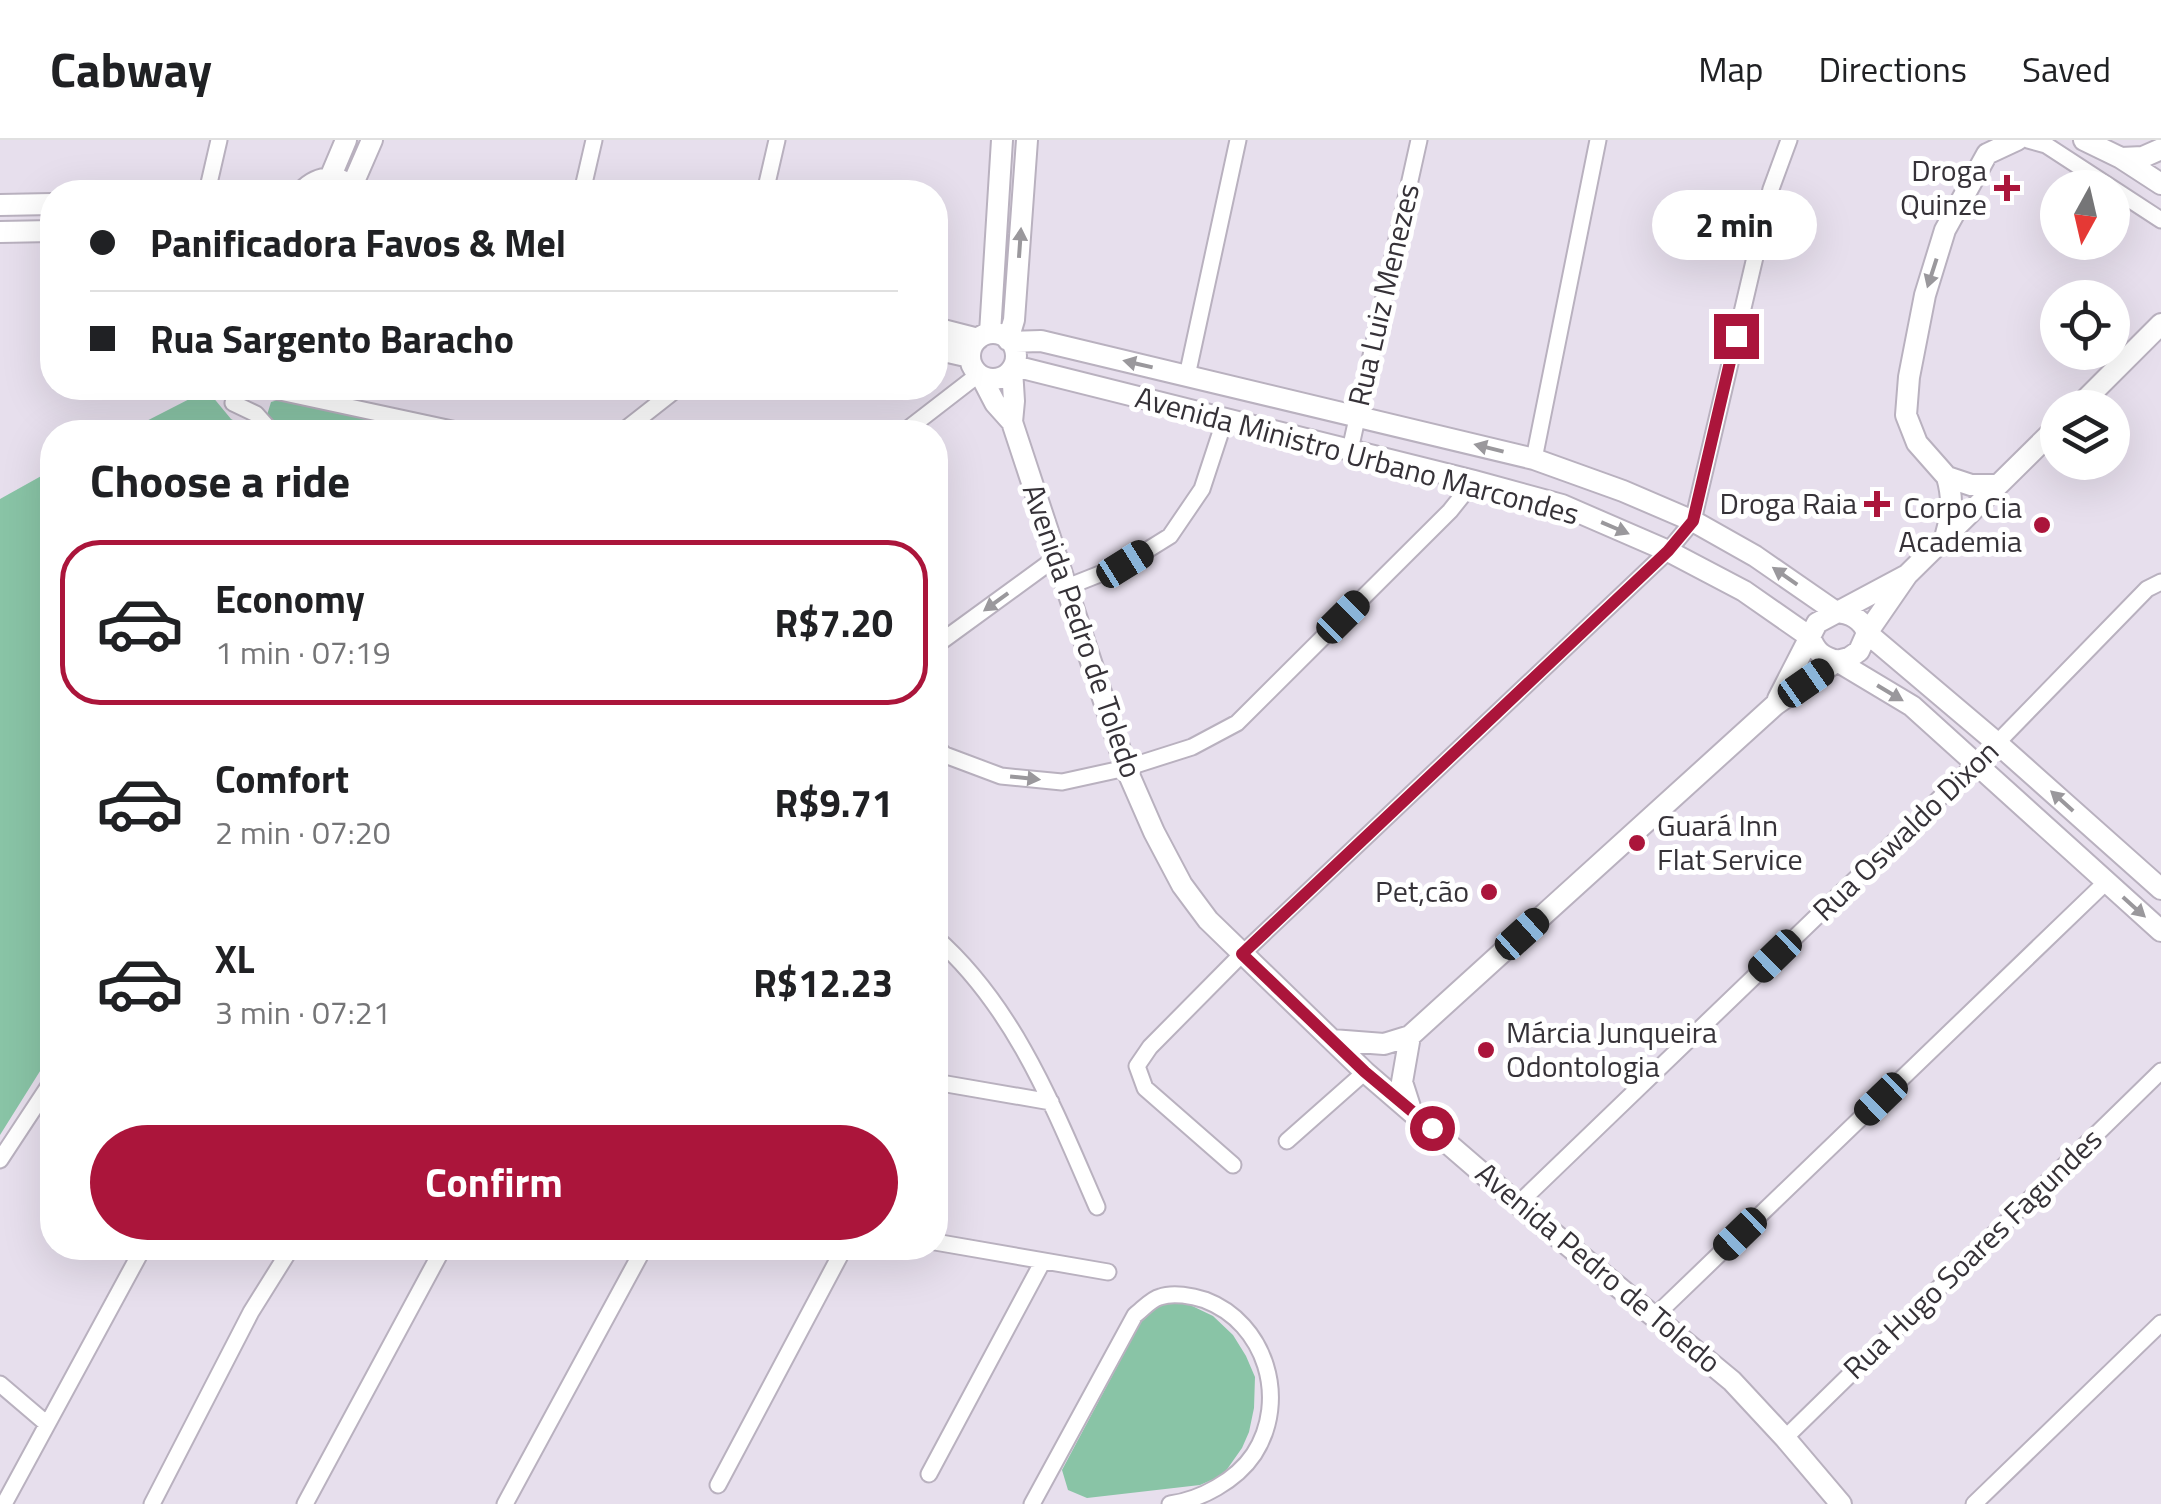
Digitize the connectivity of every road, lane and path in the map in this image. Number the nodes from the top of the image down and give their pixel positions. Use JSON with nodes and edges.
{"nodes":[{"id":1,"x":219,"y":140,"type":"edge"},
{"id":2,"x":346,"y":140,"type":"edge"},
{"id":3,"x":372,"y":140,"type":"edge"},
{"id":4,"x":594,"y":140,"type":"edge"},
{"id":5,"x":776,"y":140,"type":"edge"},
{"id":6,"x":1002,"y":140,"type":"edge"},
{"id":7,"x":1027,"y":140,"type":"edge"},
{"id":8,"x":1238,"y":140,"type":"edge"},
{"id":9,"x":1419,"y":140,"type":"edge"},
{"id":10,"x":1598,"y":140,"type":"edge"},
{"id":11,"x":1789,"y":140,"type":"edge"},
{"id":12,"x":2017,"y":140,"type":"edge"},
{"id":13,"x":2028,"y":140,"type":"edge"},
{"id":14,"x":2084,"y":140,"type":"edge"},
{"id":15,"x":1985,"y":147,"type":"edge"},
{"id":16,"x":2161,"y":150,"type":"edge"},
{"id":17,"x":2120,"y":158,"type":"junction"},
{"id":18,"x":2084,"y":170,"type":"edge"},
{"id":19,"x":330,"y":178,"type":"junction"},
{"id":20,"x":210,"y":180,"type":"edge"},
{"id":21,"x":318,"y":180,"type":"edge"},
{"id":22,"x":342,"y":180,"type":"edge"},
{"id":23,"x":358,"y":180,"type":"edge"},
{"id":24,"x":585,"y":180,"type":"edge"},
{"id":25,"x":768,"y":180,"type":"edge"},
{"id":26,"x":2161,"y":184,"type":"edge"},
{"id":27,"x":2130,"y":200,"type":"edge"},
{"id":28,"x":40,"y":204,"type":"edge"},
{"id":29,"x":0,"y":205,"type":"edge"},
{"id":30,"x":2161,"y":220,"type":"edge"},
{"id":31,"x":0,"y":232,"type":"edge"},
{"id":32,"x":40,"y":232,"type":"edge"},
{"id":33,"x":2161,"y":324,"type":"edge"},
{"id":34,"x":948,"y":334,"type":"edge"},
{"id":35,"x":948,"y":350,"type":"edge"},
{"id":36,"x":988,"y":352,"type":"junction"},
{"id":37,"x":1013,"y":367,"type":"junction"},
{"id":38,"x":1187,"y":376,"type":"junction"},
{"id":39,"x":948,"y":390,"type":"edge"},
{"id":40,"x":2095,"y":390,"type":"edge"},
{"id":41,"x":242,"y":400,"type":"edge"},
{"id":42,"x":262,"y":400,"type":"edge"},
{"id":43,"x":321,"y":400,"type":"edge"},
{"id":44,"x":663,"y":400,"type":"edge"},
{"id":45,"x":938,"y":400,"type":"edge"},
{"id":46,"x":256,"y":414,"type":"junction"},
{"id":47,"x":1358,"y":416,"type":"junction"},
{"id":48,"x":1225,"y":419,"type":"junction"},
{"id":49,"x":261,"y":420,"type":"edge"},
{"id":50,"x":412,"y":420,"type":"edge"},
{"id":51,"x":637,"y":420,"type":"edge"},
{"id":52,"x":917,"y":420,"type":"edge"},
{"id":53,"x":1012,"y":422,"type":"junction"},
{"id":54,"x":2040,"y":444,"type":"edge"},
{"id":55,"x":1350,"y":450,"type":"junction"},
{"id":56,"x":1534,"y":459,"type":"junction"},
{"id":57,"x":1948,"y":476,"type":"junction"},
{"id":58,"x":1474,"y":481,"type":"junction"},
{"id":59,"x":1998,"y":485,"type":"junction"},
{"id":60,"x":1693,"y":521,"type":"junction"},
{"id":61,"x":1946,"y":536,"type":"junction"},
{"id":62,"x":1668,"y":551,"type":"junction"},
{"id":63,"x":1057,"y":557,"type":"junction"},
{"id":64,"x":1907,"y":574,"type":"junction"},
{"id":65,"x":2161,"y":582,"type":"edge"},
{"id":66,"x":1067,"y":586,"type":"junction"},
{"id":67,"x":1836,"y":612,"type":"junction"},
{"id":68,"x":1867,"y":633,"type":"junction"},
{"id":69,"x":948,"y":637,"type":"edge"},
{"id":70,"x":1810,"y":638,"type":"junction"},
{"id":71,"x":1837,"y":661,"type":"junction"},
{"id":72,"x":1775,"y":705,"type":"junction"},
{"id":73,"x":1998,"y":743,"type":"junction"},
{"id":74,"x":948,"y":756,"type":"edge"},
{"id":75,"x":1976,"y":764,"type":"junction"},
{"id":76,"x":1126,"y":768,"type":"junction"},
{"id":77,"x":2106,"y":882,"type":"junction"},
{"id":78,"x":2161,"y":889,"type":"edge"},
{"id":79,"x":2161,"y":932,"type":"edge"},
{"id":80,"x":948,"y":949,"type":"edge"},
{"id":81,"x":1242,"y":954,"type":"junction"},
{"id":82,"x":1332,"y":1040,"type":"junction"},
{"id":83,"x":1402,"y":1044,"type":"junction"},
{"id":84,"x":2161,"y":1071,"type":"edge"},
{"id":85,"x":1370,"y":1076,"type":"junction"},
{"id":86,"x":948,"y":1084,"type":"edge"},
{"id":87,"x":40,"y":1099,"type":"edge"},
{"id":88,"x":1051,"y":1102,"type":"junction"},
{"id":89,"x":1410,"y":1110,"type":"junction"},
{"id":90,"x":1288,"y":1141,"type":"dead end"},
{"id":91,"x":0,"y":1160,"type":"edge"},
{"id":92,"x":1233,"y":1166,"type":"dead end"},
{"id":93,"x":1518,"y":1204,"type":"junction"},
{"id":94,"x":1097,"y":1207,"type":"dead end"},
{"id":95,"x":948,"y":1244,"type":"edge"},
{"id":96,"x":136,"y":1260,"type":"edge"},
{"id":97,"x":284,"y":1260,"type":"edge"},
{"id":98,"x":437,"y":1260,"type":"edge"},
{"id":99,"x":637,"y":1260,"type":"edge"},
{"id":100,"x":838,"y":1260,"type":"edge"},
{"id":101,"x":1043,"y":1261,"type":"junction"},
{"id":102,"x":1108,"y":1272,"type":"dead end"},
{"id":103,"x":1656,"y":1316,"type":"junction"},
{"id":104,"x":2161,"y":1323,"type":"edge"},
{"id":105,"x":0,"y":1384,"type":"edge"},
{"id":106,"x":47,"y":1424,"type":"junction"},
{"id":107,"x":1785,"y":1438,"type":"junction"},
{"id":108,"x":929,"y":1474,"type":"dead end"},
{"id":109,"x":718,"y":1485,"type":"dead end"},
{"id":110,"x":4,"y":1504,"type":"edge"},
{"id":111,"x":152,"y":1504,"type":"edge"},
{"id":112,"x":305,"y":1504,"type":"edge"},
{"id":113,"x":505,"y":1504,"type":"edge"},
{"id":114,"x":1032,"y":1504,"type":"edge"},
{"id":115,"x":1170,"y":1504,"type":"edge"},
{"id":116,"x":1841,"y":1504,"type":"edge"},
{"id":117,"x":1974,"y":1504,"type":"edge"}],
"edges":[{"from":1,"to":20,"type":"street"},
{"from":2,"to":19,"type":"street"},
{"from":3,"to":23,"type":"street"},
{"from":4,"to":24,"type":"street"},
{"from":5,"to":25,"type":"street"},
{"from":6,"to":36,"type":"street"},
{"from":36,"to":7,"type":"street","one_way":true},
{"from":8,"to":38,"type":"street"},
{"from":9,"to":47,"type":"street","name":"Rua Luiz Menezes"},
{"from":10,"to":56,"type":"street"},
{"from":11,"to":60,"type":"street"},
{"from":12,"to":15,"type":"street"},
{"from":13,"to":18,"type":"street"},
{"from":14,"to":17,"type":"street"},
{"from":15,"to":57,"type":"street","one_way":true},
{"from":16,"to":17,"type":"street"},
{"from":17,"to":26,"type":"street"},
{"from":19,"to":21,"type":"street"},
{"from":19,"to":22,"type":"street"},
{"from":27,"to":30,"type":"street"},
{"from":28,"to":29,"type":"street"},
{"from":31,"to":32,"type":"street"},
{"from":33,"to":40,"type":"street"},
{"from":34,"to":36,"type":"street","name":"Avenida Ministro Urbano Marcondes"},
{"from":35,"to":36,"type":"street","name":"Avenida Ministro Urbano Marcondes"},
{"from":36,"to":37,"type":"street"},
{"from":36,"to":37,"type":"street"},
{"from":38,"to":36,"type":"street","name":"Avenida Ministro Urbano Marcondes","one_way":true},
{"from":36,"to":39,"type":"street"},
{"from":36,"to":53,"type":"street"},
{"from":37,"to":48,"type":"street","name":"Avenida Ministro Urbano Marcondes"},
{"from":37,"to":53,"type":"street"},
{"from":38,"to":47,"type":"street","name":"Avenida Ministro Urbano Marcondes"},
{"from":41,"to":46,"type":"street"},
{"from":42,"to":46,"type":"street"},
{"from":43,"to":50,"type":"street"},
{"from":44,"to":51,"type":"street"},
{"from":45,"to":52,"type":"street"},
{"from":46,"to":49,"type":"street"},
{"from":47,"to":55,"type":"street","name":"Rua Luiz Menezes"},
{"from":56,"to":47,"type":"street","name":"Avenida Ministro Urbano Marcondes","one_way":true},
{"from":48,"to":55,"type":"street","name":"Avenida Ministro Urbano Marcondes"},
{"from":48,"to":66,"type":"street"},
{"from":53,"to":63,"type":"street","name":"Avenida Pedro de Toledo"},
{"from":54,"to":59,"type":"street"},
{"from":55,"to":58,"type":"street","name":"Avenida Ministro Urbano Marcondes"},
{"from":56,"to":60,"type":"street","name":"Avenida Ministro Urbano Marcondes"},
{"from":57,"to":59,"type":"street"},
{"from":57,"to":61,"type":"street"},
{"from":58,"to":62,"type":"street","name":"Avenida Ministro Urbano Marcondes","one_way":true},
{"from":58,"to":76,"type":"street"},
{"from":59,"to":61,"type":"street"},
{"from":60,"to":62,"type":"street"},
{"from":67,"to":60,"type":"street","name":"Avenida Ministro Urbano Marcondes","one_way":true},
{"from":61,"to":64,"type":"street"},
{"from":62,"to":70,"type":"street","name":"Avenida Ministro Urbano Marcondes"},
{"from":62,"to":81,"type":"street"},
{"from":63,"to":66,"type":"street","name":"Avenida Pedro de Toledo"},
{"from":63,"to":69,"type":"street","one_way":true},
{"from":64,"to":67,"type":"street"},
{"from":64,"to":68,"type":"street"},
{"from":65,"to":73,"type":"street","name":"Rua Oswaldo Dixon"},
{"from":66,"to":76,"type":"street","name":"Avenida Pedro de Toledo"},
{"from":67,"to":68,"type":"street","name":"Avenida Ministro Urbano Marcondes"},
{"from":67,"to":70,"type":"street"},
{"from":68,"to":71,"type":"street"},
{"from":68,"to":73,"type":"street","name":"Avenida Ministro Urbano Marcondes"},
{"from":70,"to":71,"type":"street","name":"Avenida Ministro Urbano Marcondes"},
{"from":70,"to":72,"type":"street"},
{"from":71,"to":72,"type":"street"},
{"from":71,"to":75,"type":"street","name":"Avenida Ministro Urbano Marcondes","one_way":true},
{"from":72,"to":83,"type":"street"},
{"from":73,"to":75,"type":"street","name":"Rua Oswaldo Dixon"},
{"from":78,"to":73,"type":"street","name":"Avenida Ministro Urbano Marcondes","one_way":true},
{"from":74,"to":76,"type":"street","one_way":true},
{"from":75,"to":77,"type":"street","name":"Avenida Ministro Urbano Marcondes"},
{"from":75,"to":93,"type":"street","name":"Rua Oswaldo Dixon"},
{"from":76,"to":81,"type":"street","name":"Avenida Pedro de Toledo"},
{"from":77,"to":79,"type":"street","name":"Avenida Ministro Urbano Marcondes","one_way":true},
{"from":77,"to":103,"type":"street"},
{"from":80,"to":88,"type":"street"},
{"from":81,"to":82,"type":"street","name":"Avenida Pedro de Toledo"},
{"from":81,"to":92,"type":"street"},
{"from":82,"to":83,"type":"street"},
{"from":82,"to":85,"type":"street","name":"Avenida Pedro de Toledo"},
{"from":83,"to":85,"type":"street"},
{"from":83,"to":89,"type":"street"},
{"from":84,"to":107,"type":"street","name":"Rua Hugo Soares Fagundes"},
{"from":85,"to":89,"type":"street","name":"Avenida Pedro de Toledo"},
{"from":85,"to":90,"type":"street"},
{"from":86,"to":88,"type":"street"},
{"from":87,"to":91,"type":"street"},
{"from":88,"to":94,"type":"street"},
{"from":89,"to":93,"type":"street","name":"Avenida Pedro de Toledo"},
{"from":93,"to":103,"type":"street","name":"Avenida Pedro de Toledo"},
{"from":95,"to":101,"type":"street"},
{"from":96,"to":106,"type":"street"},
{"from":97,"to":111,"type":"street"},
{"from":98,"to":112,"type":"street"},
{"from":99,"to":113,"type":"street"},
{"from":100,"to":109,"type":"street"},
{"from":101,"to":102,"type":"street"},
{"from":101,"to":108,"type":"street"},
{"from":103,"to":107,"type":"street","name":"Avenida Pedro de Toledo"},
{"from":104,"to":117,"type":"street"},
{"from":105,"to":106,"type":"street"},
{"from":106,"to":110,"type":"street"},
{"from":107,"to":116,"type":"street","name":"Avenida Pedro de Toledo"},
{"from":114,"to":115,"type":"street"}]}
